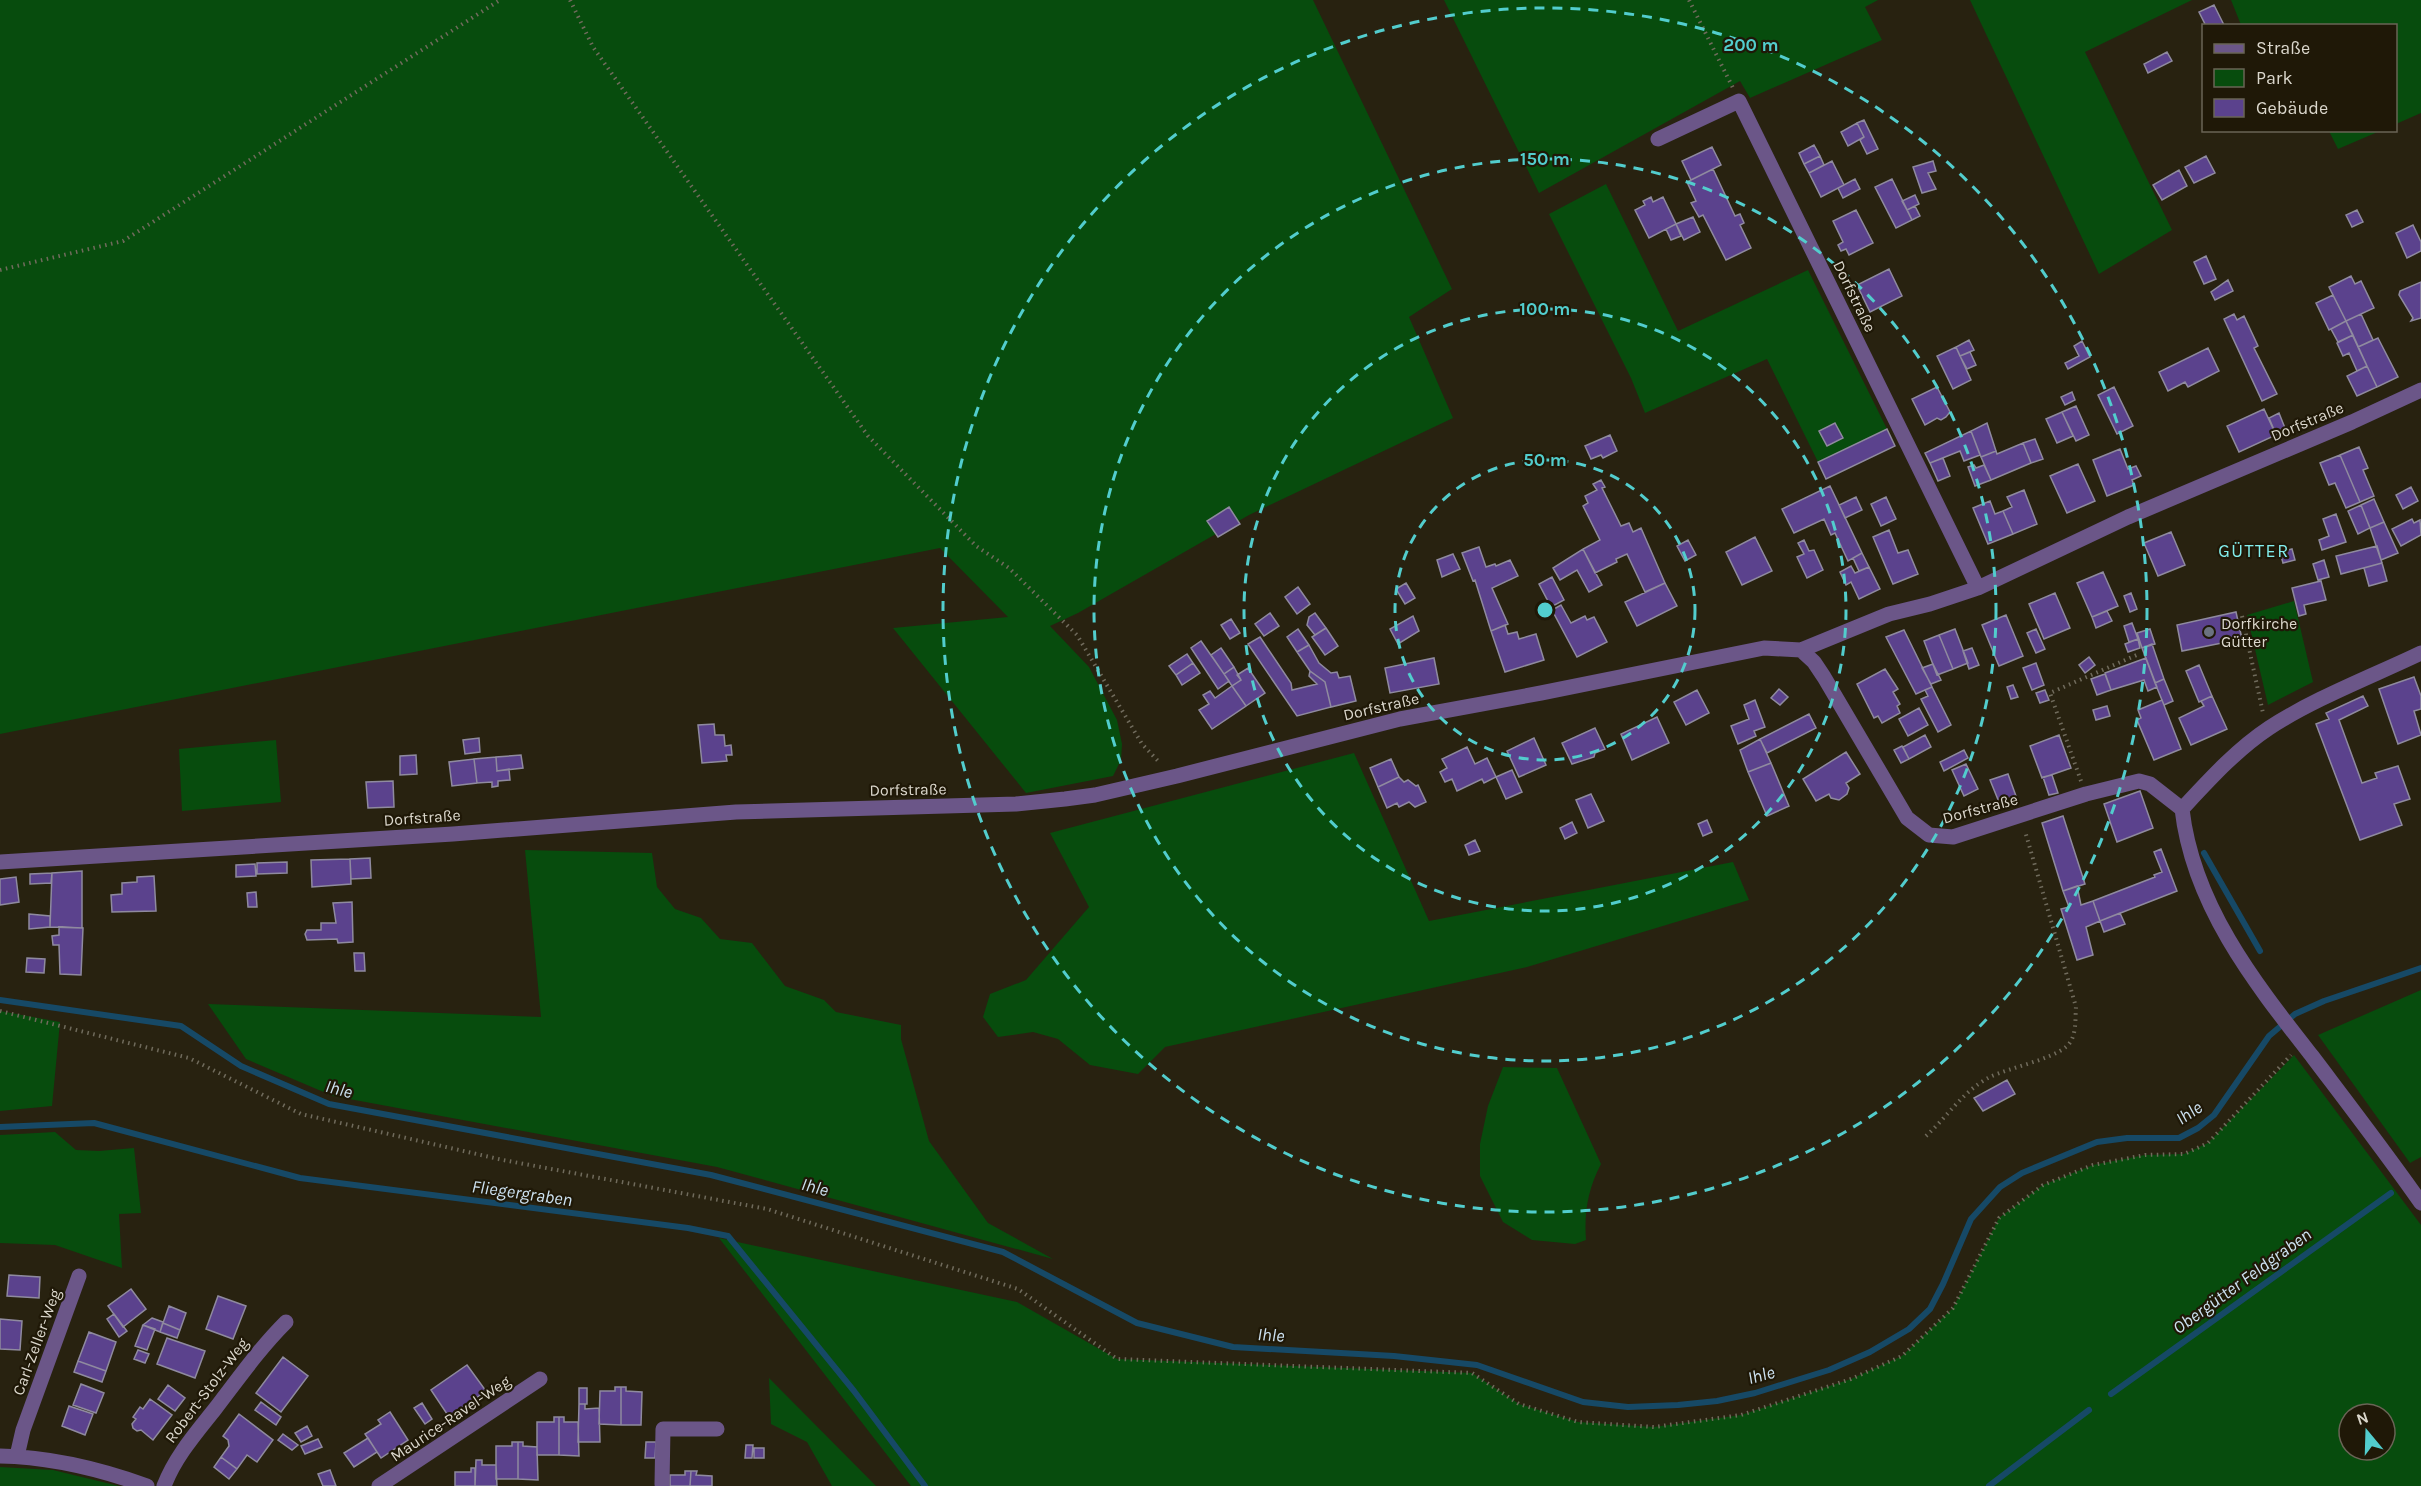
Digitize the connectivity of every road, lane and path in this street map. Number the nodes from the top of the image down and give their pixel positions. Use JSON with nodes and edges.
{"nodes":[{"id":1,"x":500,"y":0,"type":"edge"},
{"id":2,"x":570,"y":0,"type":"edge"},
{"id":3,"x":1689,"y":0,"type":"edge"},
{"id":4,"x":1726,"y":75,"type":"dead end"},
{"id":5,"x":1658,"y":138,"type":"dead end"},
{"id":6,"x":0,"y":270,"type":"edge"},
{"id":7,"x":2421,"y":390,"type":"edge"},
{"id":8,"x":1978,"y":588,"type":"junction"},
{"id":9,"x":2242,"y":616,"type":"dead end"},
{"id":10,"x":1801,"y":650,"type":"junction"},
{"id":11,"x":2421,"y":653,"type":"edge"},
{"id":12,"x":2139,"y":654,"type":"dead end"},
{"id":13,"x":2269,"y":728,"type":"junction"},
{"id":14,"x":1177,"y":776,"type":"junction"},
{"id":15,"x":2081,"y":796,"type":"junction"},
{"id":16,"x":2182,"y":809,"type":"junction"},
{"id":17,"x":2020,"y":816,"type":"junction"},
{"id":18,"x":0,"y":862,"type":"edge"},
{"id":19,"x":0,"y":1011,"type":"edge"},
{"id":20,"x":2300,"y":1040,"type":"junction"},
{"id":21,"x":1926,"y":1136,"type":"dead end"},
{"id":22,"x":2421,"y":1203,"type":"edge"},
{"id":23,"x":79,"y":1276,"type":"dead end"},
{"id":24,"x":286,"y":1322,"type":"dead end"},
{"id":25,"x":540,"y":1379,"type":"dead end"},
{"id":26,"x":717,"y":1429,"type":"dead end"},
{"id":27,"x":0,"y":1456,"type":"edge"},
{"id":28,"x":17,"y":1456,"type":"junction"},
{"id":29,"x":147,"y":1486,"type":"edge"},
{"id":30,"x":164,"y":1486,"type":"edge"},
{"id":31,"x":379,"y":1486,"type":"edge"},
{"id":32,"x":660,"y":1486,"type":"edge"}],
"edges":[{"from":1,"to":6,"type":"path"},
{"from":2,"to":14,"type":"path"},
{"from":3,"to":4,"type":"path"},
{"from":5,"to":8,"type":"street","name":"Dorfstraße"},
{"from":7,"to":8,"type":"street","name":"Dorfstraße"},
{"from":8,"to":10,"type":"street","name":"Dorfstraße"},
{"from":9,"to":13,"type":"path"},
{"from":10,"to":14,"type":"street","name":"Dorfstraße"},
{"from":10,"to":17,"type":"street","name":"Dorfstraße"},
{"from":11,"to":13,"type":"street"},
{"from":12,"to":15,"type":"path"},
{"from":13,"to":16,"type":"street"},
{"from":14,"to":18,"type":"street","name":"Dorfstraße"},
{"from":15,"to":16,"type":"street","name":"Dorfstraße"},
{"from":15,"to":17,"type":"street","name":"Dorfstraße"},
{"from":16,"to":20,"type":"street"},
{"from":17,"to":21,"type":"path"},
{"from":19,"to":20,"type":"path"},
{"from":20,"to":22,"type":"street"},
{"from":23,"to":28,"type":"street","name":"Carl-Zeller-Weg"},
{"from":24,"to":30,"type":"street","name":"Robert-Stolz-Weg"},
{"from":25,"to":31,"type":"street","name":"Maurice-Ravel-Weg"},
{"from":26,"to":32,"type":"street"},
{"from":27,"to":28,"type":"street"},
{"from":28,"to":29,"type":"street"}]}
